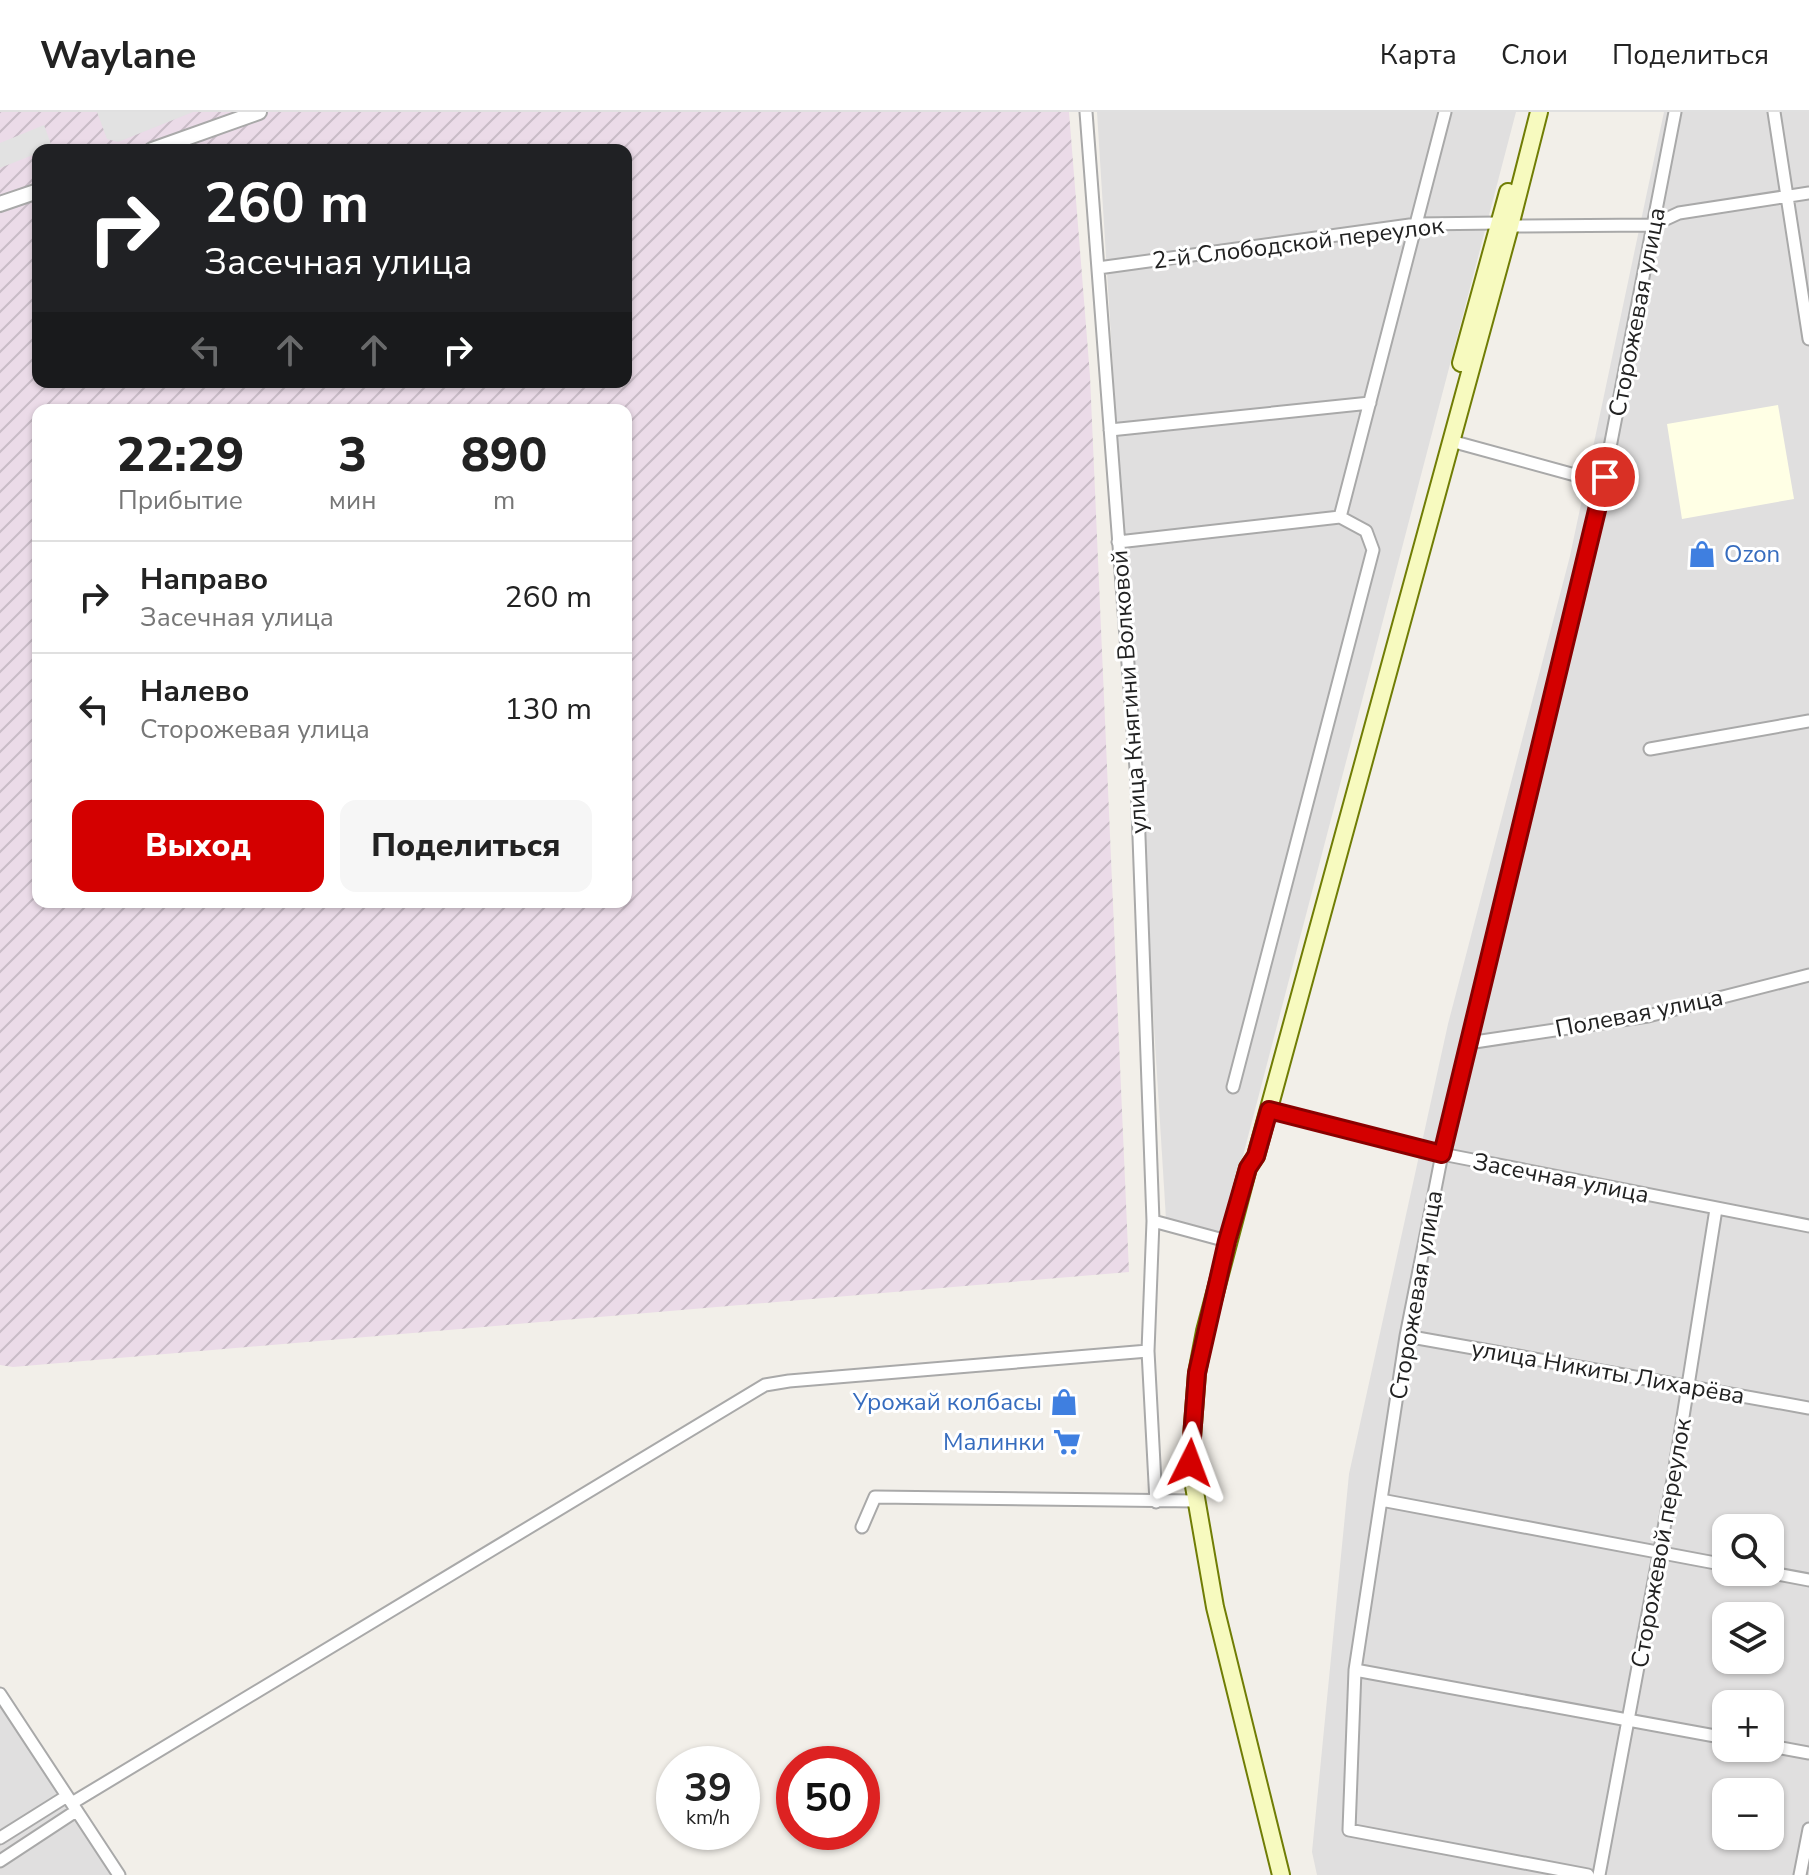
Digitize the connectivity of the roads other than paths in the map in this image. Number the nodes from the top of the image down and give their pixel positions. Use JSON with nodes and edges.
{"nodes":[{"id":1,"x":259,"y":112,"type":"edge"},
{"id":2,"x":1086,"y":112,"type":"edge"},
{"id":3,"x":1445,"y":112,"type":"edge"},
{"id":4,"x":1530,"y":112,"type":"edge"},
{"id":5,"x":1539,"y":112,"type":"edge"},
{"id":6,"x":1675,"y":112,"type":"edge"},
{"id":7,"x":1774,"y":112,"type":"edge"},
{"id":8,"x":169,"y":144,"type":"edge"},
{"id":9,"x":32,"y":193,"type":"edge"},
{"id":10,"x":1809,"y":193,"type":"edge"},
{"id":11,"x":1787,"y":197,"type":"junction"},
{"id":12,"x":0,"y":204,"type":"edge"},
{"id":13,"x":1417,"y":224,"type":"junction"},
{"id":14,"x":1505,"y":224,"type":"junction"},
{"id":15,"x":1653,"y":225,"type":"junction"},
{"id":16,"x":1098,"y":268,"type":"junction"},
{"id":17,"x":1809,"y":339,"type":"edge"},
{"id":18,"x":1370,"y":403,"type":"junction"},
{"id":19,"x":1110,"y":430,"type":"junction"},
{"id":20,"x":1451,"y":441,"type":"junction"},
{"id":21,"x":1611,"y":449,"type":"junction"},
{"id":22,"x":1340,"y":517,"type":"junction"},
{"id":23,"x":1118,"y":542,"type":"junction"},
{"id":24,"x":1809,"y":721,"type":"edge"},
{"id":25,"x":1650,"y":749,"type":"dead end"},
{"id":26,"x":1809,"y":975,"type":"edge"},
{"id":27,"x":1468,"y":1043,"type":"junction"},
{"id":28,"x":1233,"y":1087,"type":"dead end"},
{"id":29,"x":1269,"y":1110,"type":"junction"},
{"id":30,"x":1442,"y":1154,"type":"junction"},
{"id":31,"x":1248,"y":1168,"type":"junction"},
{"id":32,"x":1716,"y":1209,"type":"junction"},
{"id":33,"x":1153,"y":1221,"type":"junction"},
{"id":34,"x":1809,"y":1226,"type":"edge"},
{"id":35,"x":1227,"y":1241,"type":"junction"},
{"id":36,"x":1406,"y":1336,"type":"junction"},
{"id":37,"x":1148,"y":1351,"type":"junction"},
{"id":38,"x":1689,"y":1387,"type":"junction"},
{"id":39,"x":1809,"y":1408,"type":"edge"},
{"id":40,"x":1381,"y":1500,"type":"junction"},
{"id":41,"x":1195,"y":1501,"type":"junction"},
{"id":42,"x":1156,"y":1502,"type":"junction"},
{"id":43,"x":862,"y":1527,"type":"dead end"},
{"id":44,"x":1660,"y":1552,"type":"junction"},
{"id":45,"x":1712,"y":1562,"type":"edge"},
{"id":46,"x":1784,"y":1575,"type":"edge"},
{"id":47,"x":1809,"y":1580,"type":"edge"},
{"id":48,"x":1355,"y":1670,"type":"junction"},
{"id":49,"x":0,"y":1694,"type":"edge"},
{"id":50,"x":1629,"y":1721,"type":"junction"},
{"id":51,"x":1712,"y":1736,"type":"edge"},
{"id":52,"x":1784,"y":1749,"type":"edge"},
{"id":53,"x":1809,"y":1753,"type":"edge"},
{"id":54,"x":72,"y":1803,"type":"junction"},
{"id":55,"x":1809,"y":1829,"type":"edge"},
{"id":56,"x":0,"y":1838,"type":"edge"},
{"id":57,"x":0,"y":1861,"type":"edge"},
{"id":58,"x":119,"y":1875,"type":"edge"},
{"id":59,"x":1281,"y":1875,"type":"edge"},
{"id":60,"x":1588,"y":1875,"type":"edge"},
{"id":61,"x":1599,"y":1875,"type":"edge"},
{"id":62,"x":1800,"y":1875,"type":"edge"}],
"edges":[{"from":1,"to":8,"type":"street"},
{"from":2,"to":16,"type":"street","name":"улица Княгини Волковой"},
{"from":3,"to":13,"type":"street"},
{"from":4,"to":14,"type":"main road"},
{"from":5,"to":14,"type":"main road"},
{"from":6,"to":15,"type":"street","name":"Сторожевая улица"},
{"from":7,"to":11,"type":"street"},
{"from":9,"to":12,"type":"street"},
{"from":10,"to":11,"type":"street","name":"2-й Слободской переулок"},
{"from":11,"to":15,"type":"street","name":"2-й Слободской переулок"},
{"from":11,"to":17,"type":"street"},
{"from":13,"to":14,"type":"street","name":"2-й Слободской переулок"},
{"from":13,"to":16,"type":"street","name":"2-й Слободской переулок"},
{"from":13,"to":18,"type":"street"},
{"from":14,"to":15,"type":"street","name":"2-й Слободской переулок"},
{"from":14,"to":20,"type":"main road"},
{"from":14,"to":31,"type":"main road"},
{"from":15,"to":21,"type":"street","name":"Сторожевая улица"},
{"from":16,"to":19,"type":"street","name":"улица Княгини Волковой"},
{"from":18,"to":19,"type":"street"},
{"from":18,"to":22,"type":"street"},
{"from":19,"to":23,"type":"street","name":"улица Княгини Волковой"},
{"from":20,"to":21,"type":"street"},
{"from":20,"to":29,"type":"main road"},
{"from":21,"to":27,"type":"street","name":"Сторожевая улица"},
{"from":22,"to":23,"type":"street"},
{"from":22,"to":28,"type":"street"},
{"from":23,"to":33,"type":"street","name":"улица Княгини Волковой"},
{"from":24,"to":25,"type":"street"},
{"from":26,"to":27,"type":"street","name":"Полевая улица"},
{"from":27,"to":30,"type":"street","name":"Сторожевая улица"},
{"from":29,"to":30,"type":"street","name":"Засечная улица"},
{"from":29,"to":31,"type":"main road"},
{"from":30,"to":32,"type":"street","name":"Засечная улица"},
{"from":30,"to":36,"type":"street","name":"Сторожевая улица"},
{"from":31,"to":35,"type":"main road"},
{"from":32,"to":34,"type":"street","name":"Засечная улица"},
{"from":32,"to":38,"type":"street","name":"Сторожевой переулок"},
{"from":33,"to":35,"type":"street"},
{"from":33,"to":37,"type":"street","name":"улица Княгини Волковой"},
{"from":35,"to":41,"type":"main road"},
{"from":36,"to":38,"type":"street","name":"улица Никиты Лихарёва"},
{"from":36,"to":40,"type":"street","name":"Сторожевая улица"},
{"from":37,"to":42,"type":"street","name":"улица Княгини Волковой"},
{"from":37,"to":54,"type":"street"},
{"from":38,"to":39,"type":"street","name":"улица Никиты Лихарёва"},
{"from":38,"to":44,"type":"street","name":"Сторожевой переулок"},
{"from":40,"to":44,"type":"street"},
{"from":40,"to":48,"type":"street","name":"Сторожевая улица"},
{"from":41,"to":42,"type":"street"},
{"from":41,"to":59,"type":"main road"},
{"from":42,"to":43,"type":"street"},
{"from":44,"to":45,"type":"street"},
{"from":44,"to":50,"type":"street","name":"Сторожевой переулок"},
{"from":46,"to":47,"type":"street"},
{"from":48,"to":50,"type":"street"},
{"from":48,"to":60,"type":"street","name":"Сторожевая улица"},
{"from":49,"to":54,"type":"street"},
{"from":50,"to":51,"type":"street"},
{"from":50,"to":61,"type":"street","name":"Сторожевой переулок"},
{"from":52,"to":53,"type":"street"},
{"from":54,"to":56,"type":"street"},
{"from":54,"to":57,"type":"street"},
{"from":54,"to":58,"type":"street"},
{"from":55,"to":62,"type":"street"}]}
